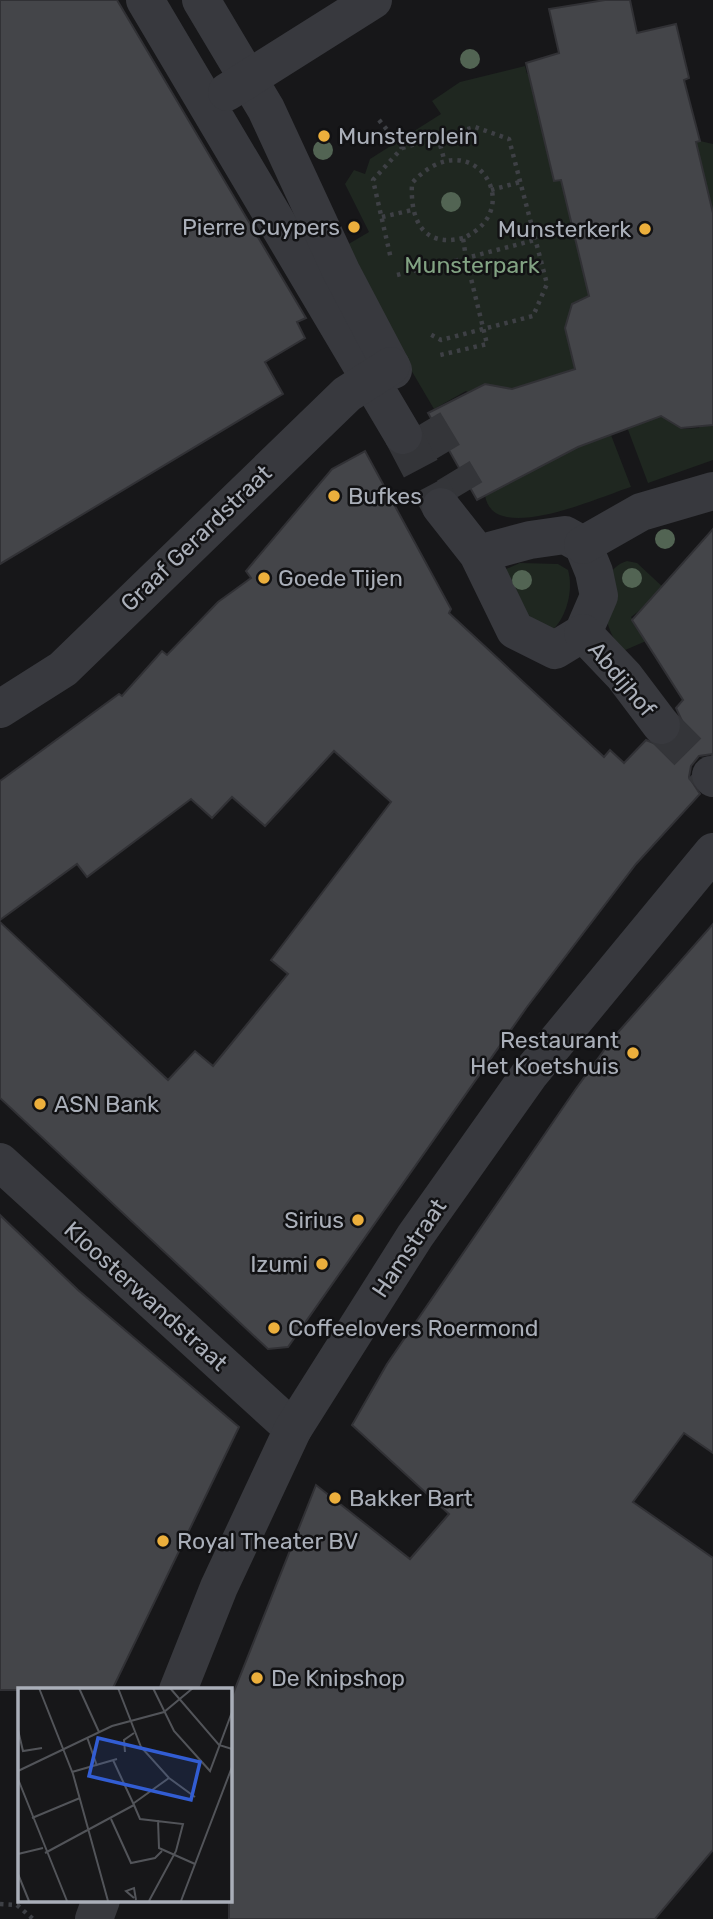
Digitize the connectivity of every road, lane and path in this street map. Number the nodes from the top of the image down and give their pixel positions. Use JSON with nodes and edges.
{"nodes":[{"id":1,"x":145,"y":0,"type":"edge"},
{"id":2,"x":201,"y":0,"type":"edge"},
{"id":3,"x":373,"y":0,"type":"edge"},
{"id":4,"x":208,"y":105,"type":"junction"},
{"id":5,"x":379,"y":120,"type":"dead end"},
{"id":6,"x":438,"y":137,"type":"junction"},
{"id":7,"x":401,"y":148,"type":"junction"},
{"id":8,"x":444,"y":159,"type":"junction"},
{"id":9,"x":520,"y":182,"type":"junction"},
{"id":10,"x":491,"y":190,"type":"junction"},
{"id":11,"x":412,"y":210,"type":"junction"},
{"id":12,"x":382,"y":217,"type":"junction"},
{"id":13,"x":463,"y":238,"type":"junction"},
{"id":14,"x":535,"y":240,"type":"junction"},
{"id":15,"x":466,"y":258,"type":"junction"},
{"id":16,"x":394,"y":275,"type":"junction"},
{"id":17,"x":398,"y":287,"type":"dead end"},
{"id":18,"x":419,"y":328,"type":"dead end"},
{"id":19,"x":484,"y":330,"type":"junction"},
{"id":20,"x":395,"y":368,"type":"junction"},
{"id":21,"x":413,"y":429,"type":"tunnel mouth"},
{"id":22,"x":713,"y":491,"type":"edge"},
{"id":23,"x":442,"y":507,"type":"tunnel mouth"},
{"id":24,"x":583,"y":545,"type":"junction"},
{"id":25,"x":478,"y":554,"type":"junction"},
{"id":26,"x":583,"y":633,"type":"junction"},
{"id":27,"x":0,"y":709,"type":"edge"},
{"id":28,"x":661,"y":725,"type":"tunnel mouth"},
{"id":29,"x":713,"y":852,"type":"edge"},
{"id":30,"x":0,"y":1162,"type":"edge"},
{"id":31,"x":293,"y":1429,"type":"junction"},
{"id":32,"x":179,"y":1688,"type":"edge"},
{"id":33,"x":100,"y":1902,"type":"edge"},
{"id":34,"x":0,"y":1904,"type":"edge"},
{"id":35,"x":33,"y":1919,"type":"edge"},
{"id":36,"x":94,"y":1919,"type":"edge"}],
"edges":[{"from":1,"to":4,"type":"street"},
{"from":2,"to":20,"type":"street"},
{"from":3,"to":4,"type":"street"},
{"from":4,"to":20,"type":"street"},
{"from":5,"to":7,"type":"path"},
{"from":6,"to":7,"type":"path"},
{"from":6,"to":8,"type":"path"},
{"from":6,"to":9,"type":"path"},
{"from":7,"to":12,"type":"path"},
{"from":8,"to":10,"type":"path"},
{"from":8,"to":11,"type":"path"},
{"from":9,"to":10,"type":"path"},
{"from":9,"to":14,"type":"path"},
{"from":10,"to":13,"type":"path"},
{"from":11,"to":12,"type":"path"},
{"from":11,"to":13,"type":"path"},
{"from":12,"to":16,"type":"path"},
{"from":13,"to":15,"type":"path"},
{"from":14,"to":15,"type":"path"},
{"from":14,"to":19,"type":"path"},
{"from":15,"to":16,"type":"path"},
{"from":15,"to":19,"type":"path"},
{"from":16,"to":17,"type":"path"},
{"from":18,"to":19,"type":"path"},
{"from":19,"to":20,"type":"path"},
{"from":20,"to":21,"type":"street"},
{"from":20,"to":27,"type":"street","name":"Graaf Gerardstraat"},
{"from":22,"to":24,"type":"street"},
{"from":23,"to":25,"type":"street","name":"Abdijhof"},
{"from":24,"to":25,"type":"street"},
{"from":24,"to":26,"type":"street","name":"Abdijhof"},
{"from":25,"to":26,"type":"street","name":"Abdijhof"},
{"from":26,"to":28,"type":"street","name":"Abdijhof"},
{"from":29,"to":31,"type":"street","name":"Hamstraat"},
{"from":30,"to":31,"type":"street","name":"Kloosterwandstraat"},
{"from":31,"to":32,"type":"street","name":"Hamstraat"},
{"from":33,"to":36,"type":"street"},
{"from":34,"to":35,"type":"path"}]}
